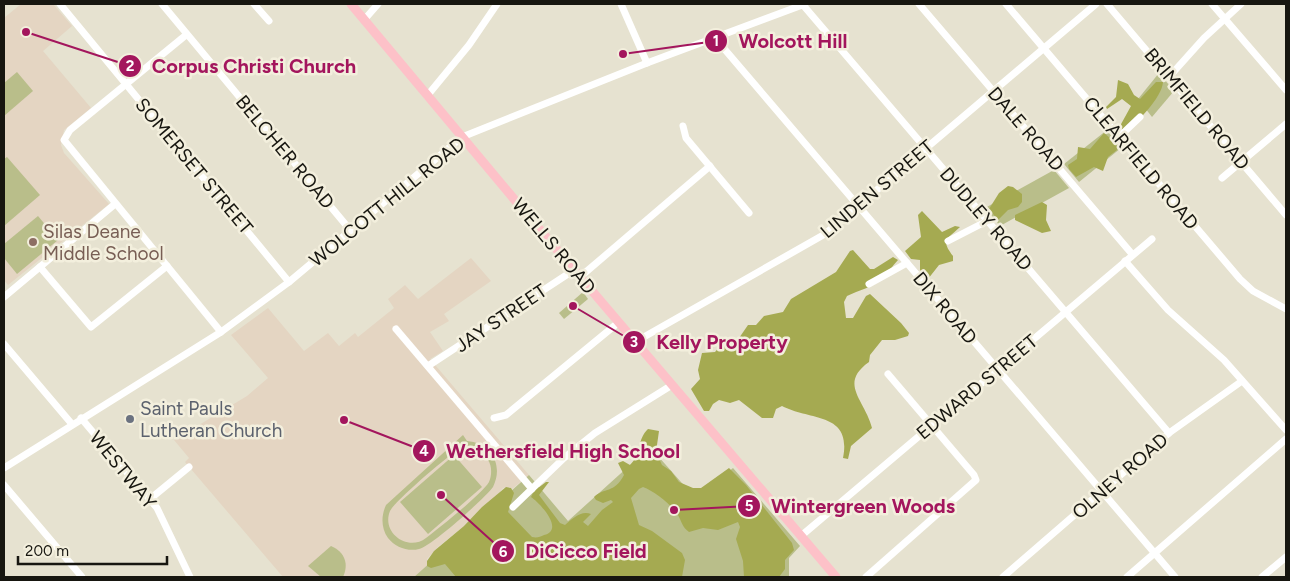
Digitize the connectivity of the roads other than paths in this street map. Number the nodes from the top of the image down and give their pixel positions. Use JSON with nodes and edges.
{"nodes":[{"id":1,"x":60,"y":4,"type":"edge"},
{"id":2,"x":162,"y":4,"type":"edge"},
{"id":3,"x":254,"y":4,"type":"edge"},
{"id":4,"x":351,"y":4,"type":"edge"},
{"id":5,"x":378,"y":4,"type":"edge"},
{"id":6,"x":497,"y":4,"type":"edge"},
{"id":7,"x":621,"y":4,"type":"edge"},
{"id":8,"x":804,"y":4,"type":"edge"},
{"id":9,"x":919,"y":4,"type":"edge"},
{"id":10,"x":1006,"y":4,"type":"edge"},
{"id":11,"x":1096,"y":4,"type":"edge"},
{"id":12,"x":1107,"y":4,"type":"edge"},
{"id":13,"x":1212,"y":4,"type":"edge"},
{"id":14,"x":1241,"y":4,"type":"edge"},
{"id":15,"x":1224,"y":19,"type":"junction"},
{"id":16,"x":364,"y":20,"type":"junction"},
{"id":17,"x":269,"y":21,"type":"dead end"},
{"id":18,"x":186,"y":35,"type":"junction"},
{"id":19,"x":715,"y":38,"type":"junction"},
{"id":20,"x":1044,"y":48,"type":"junction"},
{"id":21,"x":647,"y":63,"type":"junction"},
{"id":22,"x":1169,"y":77,"type":"junction"},
{"id":23,"x":127,"y":85,"type":"junction"},
{"id":24,"x":1286,"y":90,"type":"edge"},
{"id":25,"x":993,"y":91,"type":"junction"},
{"id":26,"x":427,"y":96,"type":"junction"},
{"id":27,"x":1140,"y":117,"type":"dead end"},
{"id":28,"x":1286,"y":124,"type":"edge"},
{"id":29,"x":683,"y":126,"type":"dead end"},
{"id":30,"x":462,"y":137,"type":"junction"},
{"id":31,"x":1119,"y":137,"type":"junction"},
{"id":32,"x":926,"y":148,"type":"junction"},
{"id":33,"x":1242,"y":162,"type":"junction"},
{"id":34,"x":710,"y":166,"type":"junction"},
{"id":35,"x":1222,"y":178,"type":"dead end"},
{"id":36,"x":115,"y":204,"type":"junction"},
{"id":37,"x":858,"y":206,"type":"junction"},
{"id":38,"x":749,"y":212,"type":"dead end"},
{"id":39,"x":1286,"y":215,"type":"edge"},
{"id":40,"x":987,"y":221,"type":"junction"},
{"id":41,"x":351,"y":231,"type":"junction"},
{"id":42,"x":1152,"y":239,"type":"dead end"},
{"id":43,"x":948,"y":241,"type":"dead end"},
{"id":44,"x":1132,"y":254,"type":"junction"},
{"id":45,"x":1126,"y":261,"type":"junction"},
{"id":46,"x":907,"y":263,"type":"junction"},
{"id":47,"x":40,"y":266,"type":"junction"},
{"id":48,"x":167,"y":266,"type":"junction"},
{"id":49,"x":577,"y":273,"type":"junction"},
{"id":50,"x":290,"y":282,"type":"junction"},
{"id":51,"x":869,"y":284,"type":"dead end"},
{"id":52,"x":4,"y":297,"type":"edge"},
{"id":53,"x":1286,"y":309,"type":"edge"},
{"id":54,"x":1065,"y":312,"type":"junction"},
{"id":55,"x":619,"y":322,"type":"junction"},
{"id":56,"x":396,"y":328,"type":"dead end"},
{"id":57,"x":221,"y":332,"type":"junction"},
{"id":58,"x":635,"y":342,"type":"junction"},
{"id":59,"x":4,"y":344,"type":"edge"},
{"id":60,"x":428,"y":366,"type":"junction"},
{"id":61,"x":998,"y":369,"type":"junction"},
{"id":62,"x":888,"y":374,"type":"dead end"},
{"id":63,"x":1242,"y":381,"type":"junction"},
{"id":64,"x":672,"y":386,"type":"junction"},
{"id":65,"x":81,"y":418,"type":"junction"},
{"id":66,"x":494,"y":418,"type":"dead end"},
{"id":67,"x":71,"y":423,"type":"junction"},
{"id":68,"x":932,"y":425,"type":"junction"},
{"id":69,"x":1286,"y":430,"type":"edge"},
{"id":70,"x":1169,"y":433,"type":"junction"},
{"id":71,"x":1286,"y":439,"type":"edge"},
{"id":72,"x":189,"y":466,"type":"dead end"},
{"id":73,"x":4,"y":468,"type":"edge"},
{"id":74,"x":4,"y":485,"type":"edge"},
{"id":75,"x":532,"y":489,"type":"junction"},
{"id":76,"x":1102,"y":491,"type":"junction"},
{"id":77,"x":150,"y":499,"type":"junction"},
{"id":78,"x":513,"y":507,"type":"dead end"},
{"id":79,"x":801,"y":536,"type":"junction"},
{"id":80,"x":1155,"y":554,"type":"junction"},
{"id":81,"x":1286,"y":557,"type":"edge"},
{"id":82,"x":82,"y":577,"type":"edge"},
{"id":83,"x":190,"y":577,"type":"edge"},
{"id":84,"x":836,"y":577,"type":"edge"},
{"id":85,"x":866,"y":577,"type":"edge"},
{"id":86,"x":1003,"y":577,"type":"edge"},
{"id":87,"x":1127,"y":577,"type":"edge"},
{"id":88,"x":1175,"y":577,"type":"edge"},
{"id":89,"x":1262,"y":577,"type":"edge"}],
"edges":[{"from":1,"to":23,"type":"street","name":"SOMERSET STREET"},
{"from":2,"to":18,"type":"street","name":"BELCHER ROAD"},
{"from":3,"to":17,"type":"street"},
{"from":4,"to":16,"type":"main road","name":"WELLS ROAD"},
{"from":5,"to":16,"type":"street"},
{"from":6,"to":26,"type":"street"},
{"from":7,"to":21,"type":"street"},
{"from":8,"to":19,"type":"street","name":"WOLCOTT HILL ROAD"},
{"from":8,"to":32,"type":"street","name":"DUDLEY ROAD"},
{"from":9,"to":25,"type":"street","name":"DALE ROAD"},
{"from":10,"to":20,"type":"street","name":"CLEARFIELD ROAD"},
{"from":11,"to":20,"type":"street","name":"LINDEN STREET"},
{"from":12,"to":22,"type":"street","name":"BRIMFIELD ROAD"},
{"from":13,"to":15,"type":"street"},
{"from":14,"to":15,"type":"street"},
{"from":15,"to":22,"type":"street"},
{"from":15,"to":24,"type":"street"},
{"from":16,"to":26,"type":"main road","name":"WELLS ROAD"},
{"from":18,"to":23,"type":"street"},
{"from":18,"to":41,"type":"street","name":"BELCHER ROAD"},
{"from":19,"to":21,"type":"street","name":"WOLCOTT HILL ROAD"},
{"from":19,"to":37,"type":"street","name":"DIX ROAD"},
{"from":20,"to":25,"type":"street","name":"LINDEN STREET"},
{"from":20,"to":31,"type":"street","name":"CLEARFIELD ROAD"},
{"from":21,"to":30,"type":"street","name":"WOLCOTT HILL ROAD"},
{"from":22,"to":33,"type":"street","name":"BRIMFIELD ROAD"},
{"from":23,"to":36,"type":"street"},
{"from":23,"to":50,"type":"street","name":"SOMERSET STREET"},
{"from":25,"to":32,"type":"street","name":"LINDEN STREET"},
{"from":25,"to":44,"type":"street","name":"DALE ROAD"},
{"from":26,"to":30,"type":"main road","name":"WELLS ROAD"},
{"from":27,"to":31,"type":"street"},
{"from":28,"to":33,"type":"street"},
{"from":29,"to":34,"type":"street"},
{"from":30,"to":41,"type":"street","name":"WOLCOTT HILL ROAD"},
{"from":30,"to":49,"type":"main road","name":"WELLS ROAD"},
{"from":31,"to":53,"type":"street","name":"CLEARFIELD ROAD"},
{"from":32,"to":37,"type":"street","name":"LINDEN STREET"},
{"from":32,"to":40,"type":"street","name":"DUDLEY ROAD"},
{"from":33,"to":35,"type":"street"},
{"from":33,"to":39,"type":"street","name":"BRIMFIELD ROAD"},
{"from":34,"to":38,"type":"street"},
{"from":34,"to":49,"type":"street","name":"JAY STREET"},
{"from":36,"to":47,"type":"street"},
{"from":36,"to":48,"type":"street"},
{"from":37,"to":46,"type":"street","name":"DIX ROAD"},
{"from":37,"to":58,"type":"street","name":"LINDEN STREET"},
{"from":40,"to":43,"type":"street"},
{"from":40,"to":54,"type":"street","name":"DUDLEY ROAD"},
{"from":41,"to":50,"type":"street","name":"WOLCOTT HILL ROAD"},
{"from":42,"to":44,"type":"street","name":"EDWARD STREET"},
{"from":44,"to":45,"type":"street","name":"EDWARD STREET"},
{"from":45,"to":54,"type":"street","name":"EDWARD STREET"},
{"from":45,"to":63,"type":"street"},
{"from":46,"to":51,"type":"street"},
{"from":46,"to":61,"type":"street","name":"DIX ROAD"},
{"from":47,"to":48,"type":"street"},
{"from":47,"to":52,"type":"street"},
{"from":48,"to":57,"type":"street"},
{"from":49,"to":55,"type":"main road","name":"WELLS ROAD"},
{"from":49,"to":60,"type":"street","name":"JAY STREET"},
{"from":50,"to":57,"type":"street","name":"WOLCOTT HILL ROAD"},
{"from":54,"to":61,"type":"street","name":"EDWARD STREET"},
{"from":54,"to":70,"type":"street","name":"DUDLEY ROAD"},
{"from":55,"to":58,"type":"main road","name":"WELLS ROAD"},
{"from":55,"to":66,"type":"street"},
{"from":56,"to":60,"type":"street"},
{"from":57,"to":65,"type":"street","name":"WOLCOTT HILL ROAD"},
{"from":58,"to":64,"type":"main road","name":"WELLS ROAD"},
{"from":59,"to":67,"type":"street"},
{"from":60,"to":75,"type":"street"},
{"from":61,"to":68,"type":"street","name":"EDWARD STREET"},
{"from":61,"to":76,"type":"street","name":"DIX ROAD"},
{"from":62,"to":68,"type":"street"},
{"from":63,"to":69,"type":"street"},
{"from":63,"to":70,"type":"street","name":"OLNEY ROAD"},
{"from":64,"to":75,"type":"street"},
{"from":64,"to":79,"type":"main road","name":"WELLS ROAD"},
{"from":65,"to":67,"type":"street","name":"WOLCOTT HILL ROAD"},
{"from":65,"to":77,"type":"street","name":"WESTWAY"},
{"from":67,"to":73,"type":"street","name":"WOLCOTT HILL ROAD"},
{"from":68,"to":79,"type":"street","name":"EDWARD STREET"},
{"from":68,"to":85,"type":"street"},
{"from":70,"to":76,"type":"street","name":"OLNEY ROAD"},
{"from":71,"to":80,"type":"street"},
{"from":72,"to":77,"type":"street"},
{"from":74,"to":82,"type":"street"},
{"from":75,"to":78,"type":"street"},
{"from":76,"to":80,"type":"street","name":"DIX ROAD"},
{"from":76,"to":86,"type":"street","name":"OLNEY ROAD"},
{"from":77,"to":83,"type":"street","name":"WESTWAY"},
{"from":79,"to":84,"type":"main road","name":"WELLS ROAD"},
{"from":80,"to":87,"type":"street"},
{"from":80,"to":88,"type":"street","name":"DIX ROAD"},
{"from":81,"to":89,"type":"street"}]}
